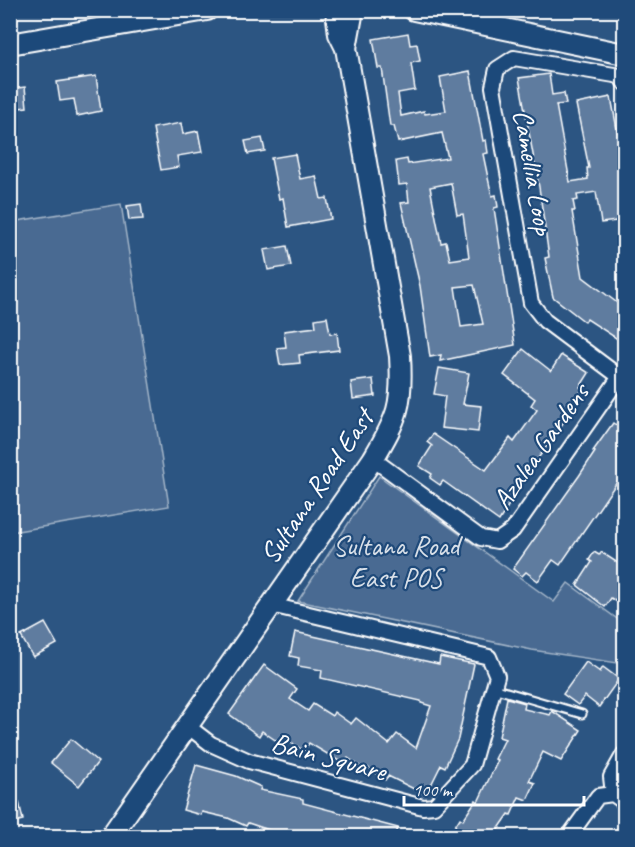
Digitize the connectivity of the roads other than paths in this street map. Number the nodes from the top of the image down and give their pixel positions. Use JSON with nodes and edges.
{"nodes":[{"id":1,"x":207,"y":10,"type":"edge"},
{"id":2,"x":336,"y":10,"type":"edge"},
{"id":3,"x":354,"y":10,"type":"edge"},
{"id":4,"x":414,"y":10,"type":"edge"},
{"id":5,"x":10,"y":44,"type":"edge"},
{"id":6,"x":346,"y":48,"type":"junction"},
{"id":7,"x":624,"y":54,"type":"edge"},
{"id":8,"x":624,"y":82,"type":"edge"},
{"id":9,"x":622,"y":374,"type":"edge"},
{"id":10,"x":373,"y":459,"type":"junction"},
{"id":11,"x":271,"y":605,"type":"junction"},
{"id":12,"x":493,"y":688,"type":"junction"},
{"id":13,"x":582,"y":714,"type":"dead end"},
{"id":14,"x":186,"y":725,"type":"junction"},
{"id":15,"x":624,"y":754,"type":"edge"},
{"id":16,"x":619,"y":798,"type":"edge"},
{"id":17,"x":111,"y":837,"type":"edge"},
{"id":18,"x":569,"y":837,"type":"edge"}],
"edges":[{"from":1,"to":5,"type":"street"},
{"from":2,"to":6,"type":"street","name":"Sultana Road East"},
{"from":3,"to":6,"type":"street","name":"Sultana Road East"},
{"from":4,"to":7,"type":"street"},
{"from":6,"to":10,"type":"street","name":"Sultana Road East"},
{"from":8,"to":9,"type":"street","name":"Camellia Loop"},
{"from":9,"to":10,"type":"street","name":"Azalea Gardens"},
{"from":10,"to":11,"type":"street","name":"Sultana Road East"},
{"from":11,"to":12,"type":"street","name":"Bain Square"},
{"from":11,"to":14,"type":"street","name":"Sultana Road East"},
{"from":12,"to":13,"type":"lane"},
{"from":12,"to":14,"type":"street","name":"Bain Square"},
{"from":14,"to":17,"type":"street","name":"Sultana Road East"},
{"from":15,"to":16,"type":"street"},
{"from":16,"to":18,"type":"street"}]}
